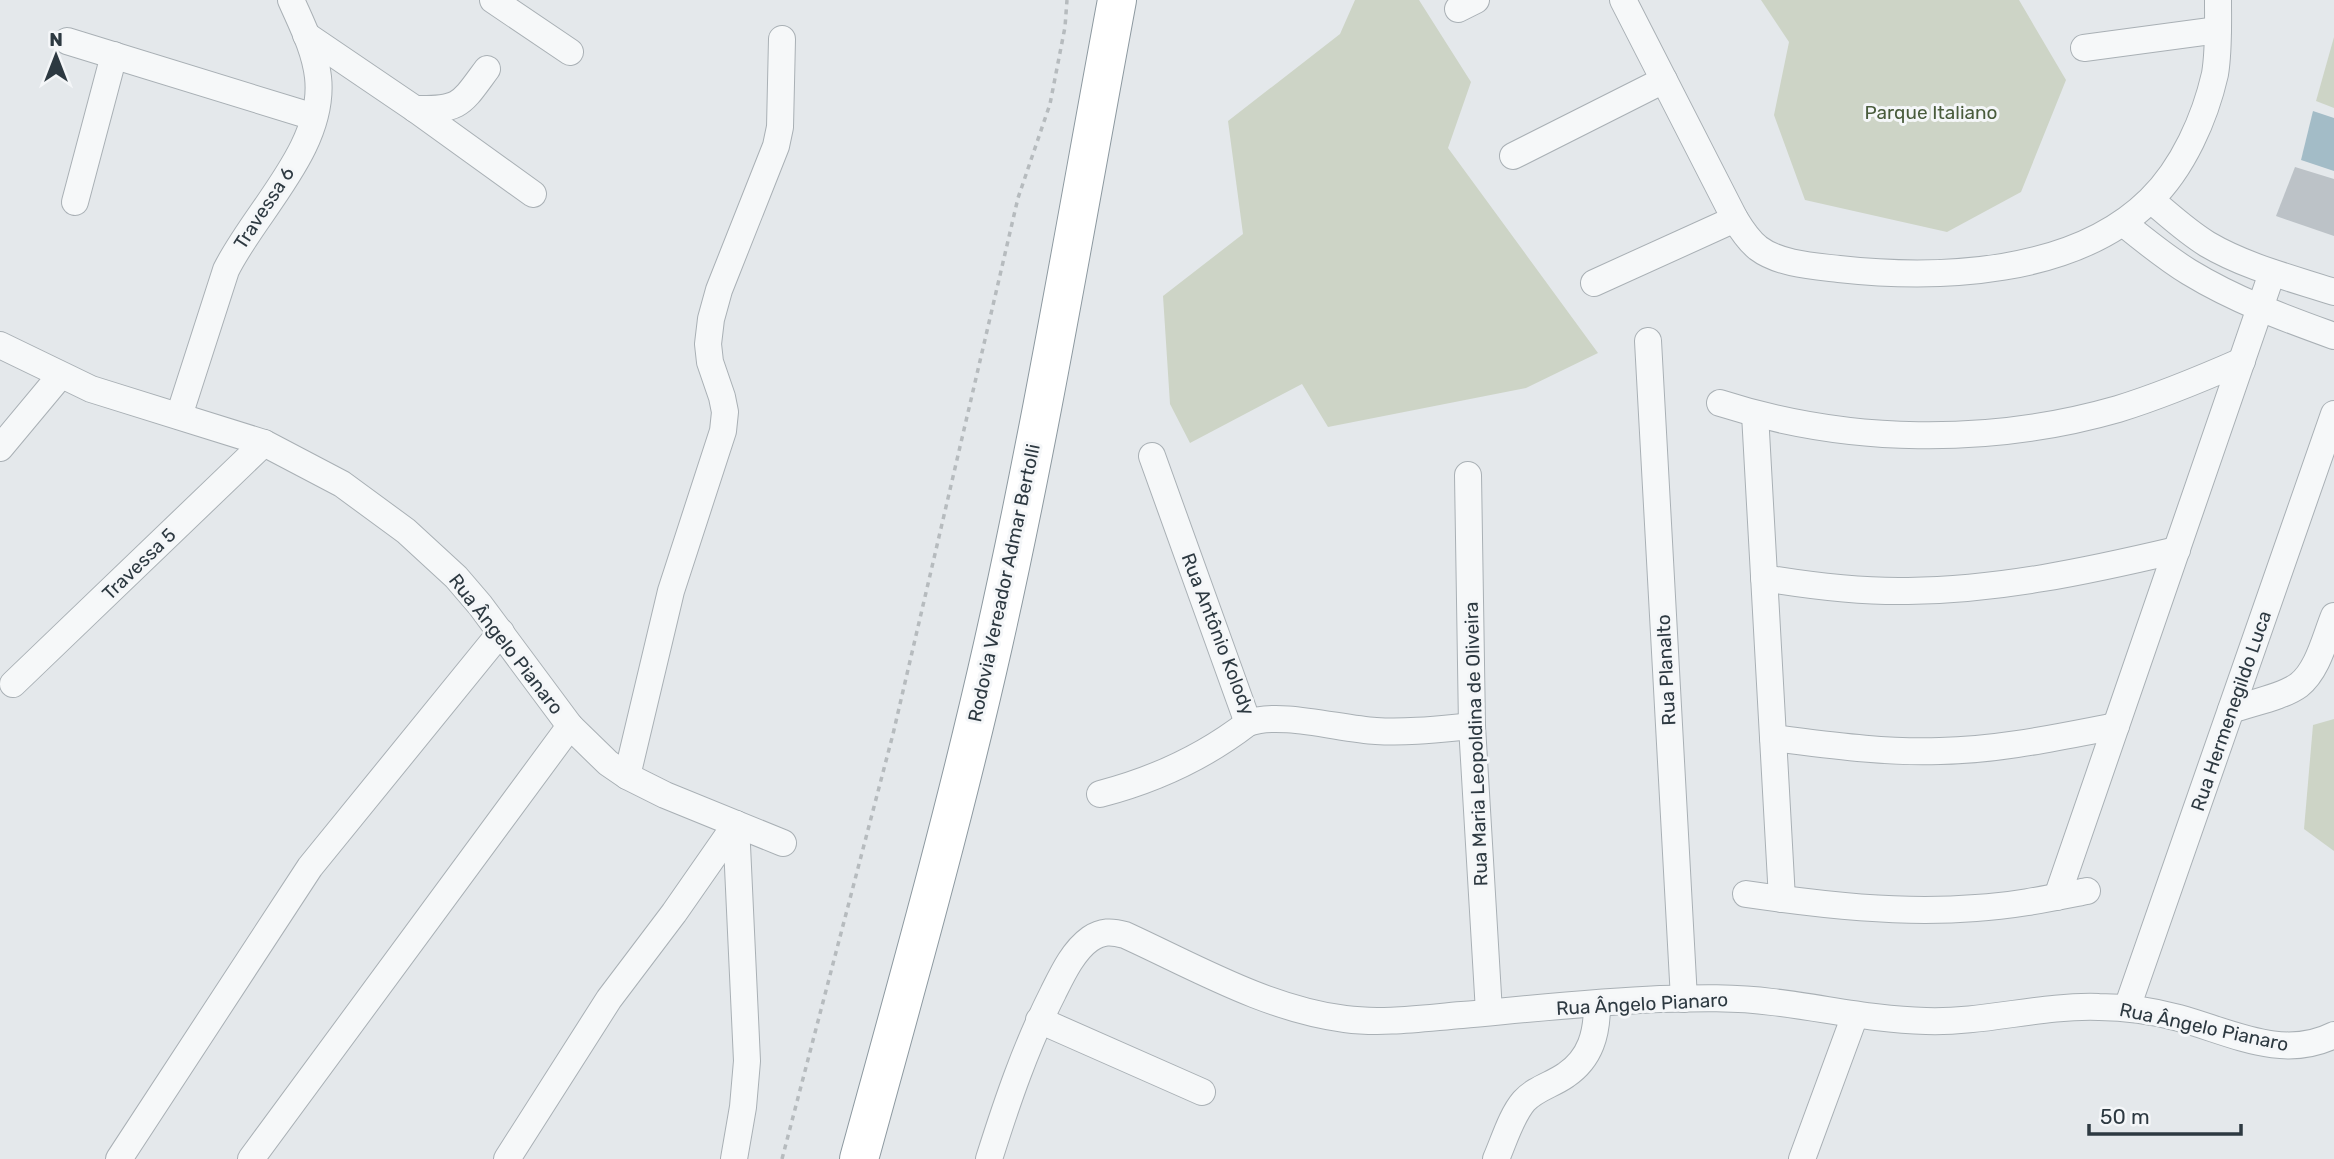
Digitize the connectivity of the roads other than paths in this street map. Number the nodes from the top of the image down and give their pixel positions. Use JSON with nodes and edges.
{"nodes":[{"id":1,"x":292,"y":0,"type":"edge"},
{"id":2,"x":493,"y":0,"type":"edge"},
{"id":3,"x":1117,"y":0,"type":"edge"},
{"id":4,"x":1623,"y":0,"type":"edge"},
{"id":5,"x":2218,"y":0,"type":"edge"},
{"id":6,"x":2218,"y":30,"type":"junction"},
{"id":7,"x":306,"y":35,"type":"junction"},
{"id":8,"x":782,"y":39,"type":"dead end"},
{"id":9,"x":67,"y":41,"type":"dead end"},
{"id":10,"x":2084,"y":48,"type":"dead end"},
{"id":11,"x":570,"y":52,"type":"dead end"},
{"id":12,"x":114,"y":55,"type":"junction"},
{"id":13,"x":487,"y":69,"type":"dead end"},
{"id":14,"x":1664,"y":80,"type":"junction"},
{"id":15,"x":415,"y":109,"type":"junction"},
{"id":16,"x":314,"y":117,"type":"junction"},
{"id":17,"x":1513,"y":156,"type":"dead end"},
{"id":18,"x":533,"y":194,"type":"dead end"},
{"id":19,"x":2151,"y":200,"type":"junction"},
{"id":20,"x":75,"y":202,"type":"dead end"},
{"id":21,"x":1735,"y":219,"type":"junction"},
{"id":22,"x":2123,"y":223,"type":"junction"},
{"id":23,"x":2272,"y":273,"type":"junction"},
{"id":24,"x":1594,"y":283,"type":"dead end"},
{"id":25,"x":2334,"y":292,"type":"edge"},
{"id":26,"x":2260,"y":309,"type":"junction"},
{"id":27,"x":2334,"y":336,"type":"edge"},
{"id":28,"x":1648,"y":341,"type":"dead end"},
{"id":29,"x":0,"y":345,"type":"edge"},
{"id":30,"x":2242,"y":361,"type":"junction"},
{"id":31,"x":60,"y":376,"type":"junction"},
{"id":32,"x":1720,"y":403,"type":"dead end"},
{"id":33,"x":1755,"y":414,"type":"junction"},
{"id":34,"x":2334,"y":414,"type":"edge"},
{"id":35,"x":178,"y":416,"type":"junction"},
{"id":36,"x":264,"y":443,"type":"junction"},
{"id":37,"x":0,"y":448,"type":"edge"},
{"id":38,"x":1152,"y":456,"type":"dead end"},
{"id":39,"x":1468,"y":475,"type":"dead end"},
{"id":40,"x":2177,"y":550,"type":"junction"},
{"id":41,"x":1764,"y":578,"type":"junction"},
{"id":42,"x":2334,"y":616,"type":"edge"},
{"id":43,"x":500,"y":632,"type":"junction"},
{"id":44,"x":13,"y":684,"type":"dead end"},
{"id":45,"x":2231,"y":710,"type":"junction"},
{"id":46,"x":1248,"y":723,"type":"junction"},
{"id":47,"x":570,"y":726,"type":"junction"},
{"id":48,"x":1472,"y":726,"type":"junction"},
{"id":49,"x":2116,"y":726,"type":"junction"},
{"id":50,"x":1773,"y":738,"type":"junction"},
{"id":51,"x":627,"y":776,"type":"junction"},
{"id":52,"x":1100,"y":794,"type":"dead end"},
{"id":53,"x":736,"y":824,"type":"junction"},
{"id":54,"x":783,"y":844,"type":"dead end"},
{"id":55,"x":2087,"y":891,"type":"dead end"},
{"id":56,"x":1746,"y":894,"type":"dead end"},
{"id":57,"x":2057,"y":897,"type":"junction"},
{"id":58,"x":1782,"y":899,"type":"junction"},
{"id":59,"x":1684,"y":999,"type":"junction"},
{"id":60,"x":1597,"y":1005,"type":"junction"},
{"id":61,"x":2127,"y":1008,"type":"junction"},
{"id":62,"x":1489,"y":1012,"type":"junction"},
{"id":63,"x":1855,"y":1015,"type":"junction"},
{"id":64,"x":1039,"y":1020,"type":"junction"},
{"id":65,"x":2334,"y":1035,"type":"edge"},
{"id":66,"x":1202,"y":1091,"type":"dead end"},
{"id":67,"x":119,"y":1159,"type":"edge"},
{"id":68,"x":251,"y":1159,"type":"edge"},
{"id":69,"x":507,"y":1159,"type":"edge"},
{"id":70,"x":734,"y":1159,"type":"edge"},
{"id":71,"x":859,"y":1159,"type":"edge"},
{"id":72,"x":989,"y":1159,"type":"edge"},
{"id":73,"x":1496,"y":1159,"type":"edge"},
{"id":74,"x":1802,"y":1159,"type":"edge"}],
"edges":[{"from":1,"to":7,"type":"street","name":"Travessa 6"},
{"from":2,"to":11,"type":"street"},
{"from":3,"to":71,"type":"highway","name":"Rodovia Vereador Admar Bertolli"},
{"from":4,"to":14,"type":"street"},
{"from":5,"to":6,"type":"street"},
{"from":6,"to":10,"type":"street"},
{"from":6,"to":19,"type":"street"},
{"from":7,"to":15,"type":"street"},
{"from":7,"to":16,"type":"street","name":"Travessa 6"},
{"from":8,"to":51,"type":"street"},
{"from":9,"to":12,"type":"street"},
{"from":12,"to":16,"type":"street"},
{"from":12,"to":20,"type":"street"},
{"from":13,"to":15,"type":"street"},
{"from":14,"to":17,"type":"street"},
{"from":14,"to":21,"type":"street"},
{"from":15,"to":18,"type":"street"},
{"from":16,"to":35,"type":"street","name":"Travessa 6"},
{"from":19,"to":22,"type":"street"},
{"from":19,"to":23,"type":"street"},
{"from":21,"to":22,"type":"street"},
{"from":21,"to":24,"type":"street"},
{"from":22,"to":26,"type":"street"},
{"from":23,"to":25,"type":"street"},
{"from":23,"to":26,"type":"street"},
{"from":26,"to":27,"type":"street"},
{"from":26,"to":30,"type":"street"},
{"from":28,"to":59,"type":"street","name":"Rua Planalto"},
{"from":29,"to":31,"type":"street","name":"Rua Ângelo Pianaro"},
{"from":30,"to":33,"type":"street"},
{"from":30,"to":40,"type":"street"},
{"from":31,"to":35,"type":"street","name":"Rua Ângelo Pianaro"},
{"from":31,"to":37,"type":"street"},
{"from":32,"to":33,"type":"street"},
{"from":33,"to":41,"type":"street"},
{"from":34,"to":45,"type":"street","name":"Rua Hermenegildo Luca"},
{"from":35,"to":36,"type":"street","name":"Rua Ângelo Pianaro"},
{"from":36,"to":43,"type":"street","name":"Rua Ângelo Pianaro"},
{"from":36,"to":44,"type":"street","name":"Travessa 5"},
{"from":38,"to":46,"type":"street","name":"Rua Antônio Kolody"},
{"from":39,"to":48,"type":"street","name":"Rua Maria Leopoldina de Oliveira"},
{"from":40,"to":41,"type":"street"},
{"from":40,"to":49,"type":"street"},
{"from":41,"to":50,"type":"street"},
{"from":42,"to":45,"type":"street"},
{"from":43,"to":47,"type":"street","name":"Rua Ângelo Pianaro"},
{"from":43,"to":67,"type":"street"},
{"from":45,"to":61,"type":"street","name":"Rua Hermenegildo Luca"},
{"from":46,"to":48,"type":"street","name":"Rua Antônio Kolody"},
{"from":46,"to":52,"type":"street"},
{"from":47,"to":51,"type":"street","name":"Rua Ângelo Pianaro"},
{"from":47,"to":68,"type":"street"},
{"from":48,"to":62,"type":"street","name":"Rua Maria Leopoldina de Oliveira"},
{"from":49,"to":50,"type":"street"},
{"from":49,"to":57,"type":"street"},
{"from":50,"to":58,"type":"street"},
{"from":51,"to":53,"type":"street","name":"Rua Ângelo Pianaro"},
{"from":53,"to":54,"type":"street","name":"Rua Ângelo Pianaro"},
{"from":53,"to":69,"type":"street"},
{"from":53,"to":70,"type":"street"},
{"from":55,"to":57,"type":"street"},
{"from":56,"to":58,"type":"street"},
{"from":57,"to":58,"type":"street"},
{"from":59,"to":60,"type":"street","name":"Rua Ângelo Pianaro"},
{"from":59,"to":63,"type":"street","name":"Rua Ângelo Pianaro"},
{"from":60,"to":62,"type":"street","name":"Rua Ângelo Pianaro"},
{"from":60,"to":73,"type":"street"},
{"from":61,"to":63,"type":"street","name":"Rua Ângelo Pianaro"},
{"from":61,"to":65,"type":"street","name":"Rua Ângelo Pianaro"},
{"from":62,"to":64,"type":"street","name":"Rua Ângelo Pianaro"},
{"from":63,"to":74,"type":"street"},
{"from":64,"to":66,"type":"street"},
{"from":64,"to":72,"type":"street"}]}
